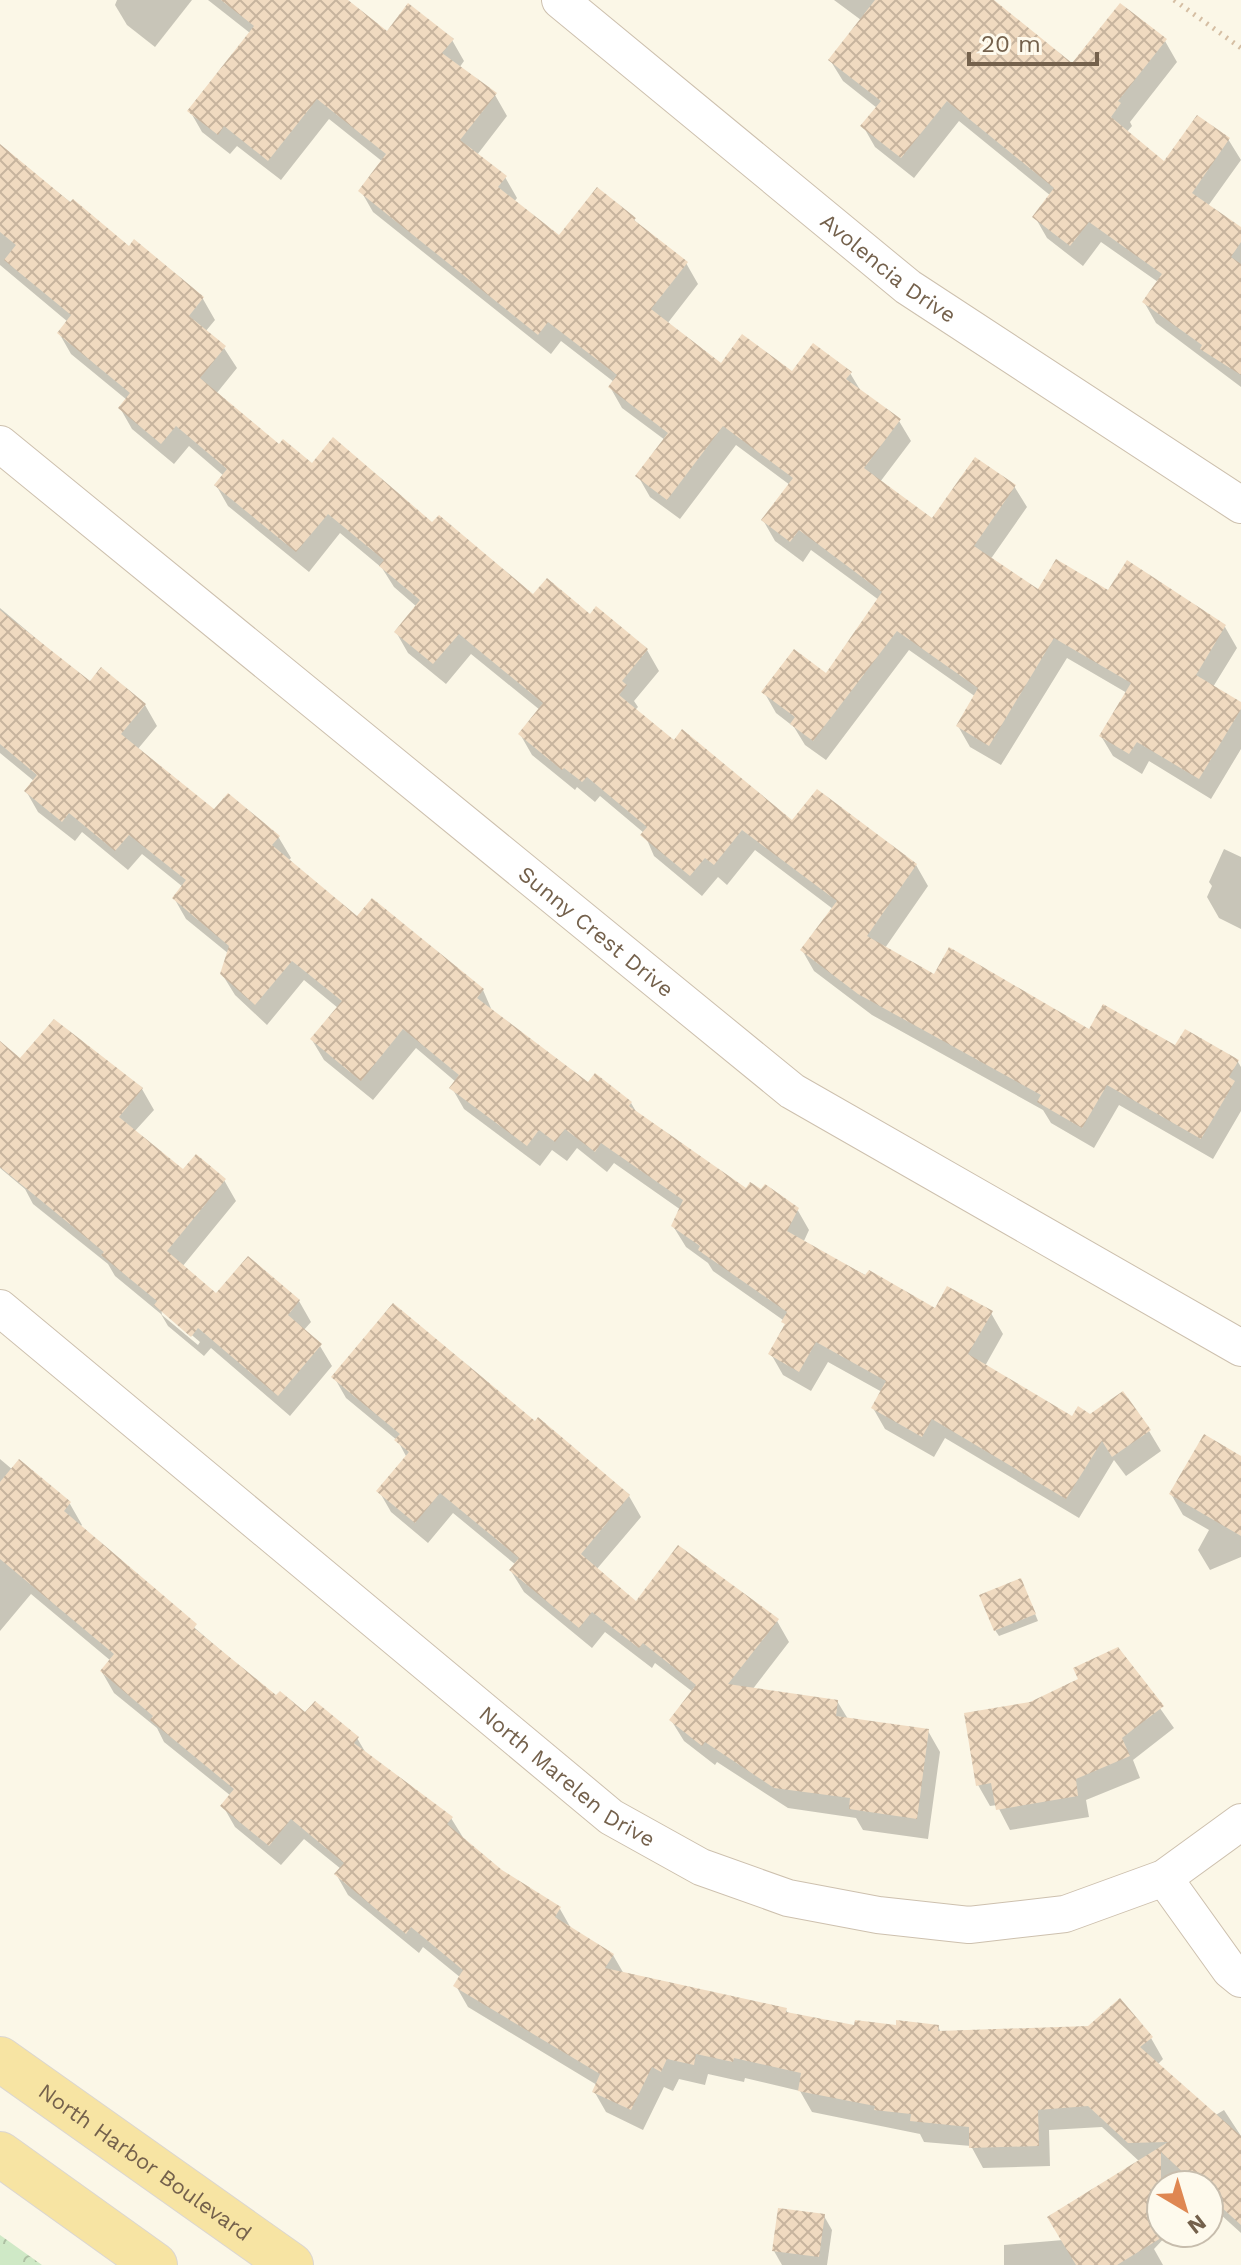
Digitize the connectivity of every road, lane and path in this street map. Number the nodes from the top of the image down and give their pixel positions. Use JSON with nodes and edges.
{"nodes":[{"id":1,"x":560,"y":0,"type":"edge"},
{"id":2,"x":1174,"y":0,"type":"edge"},
{"id":3,"x":1241,"y":48,"type":"edge"},
{"id":4,"x":0,"y":444,"type":"edge"},
{"id":5,"x":1241,"y":505,"type":"edge"},
{"id":6,"x":0,"y":1308,"type":"edge"},
{"id":7,"x":1241,"y":1348,"type":"edge"},
{"id":8,"x":1241,"y":1822,"type":"edge"},
{"id":9,"x":1164,"y":1878,"type":"junction"},
{"id":10,"x":1241,"y":1979,"type":"edge"},
{"id":11,"x":0,"y":2059,"type":"edge"},
{"id":12,"x":0,"y":2154,"type":"edge"},
{"id":13,"x":155,"y":2265,"type":"edge"},
{"id":14,"x":291,"y":2265,"type":"edge"}],
"edges":[{"from":1,"to":5,"type":"street","name":"Avolencia Drive"},
{"from":2,"to":3,"type":"path"},
{"from":4,"to":7,"type":"street","name":"Sunny Crest Drive"},
{"from":6,"to":9,"type":"street","name":"North Marelen Drive"},
{"from":8,"to":9,"type":"street","name":"North Marelen Drive"},
{"from":9,"to":10,"type":"street"},
{"from":11,"to":14,"type":"main road","name":"North Harbor Boulevard"},
{"from":12,"to":13,"type":"main road"}]}
